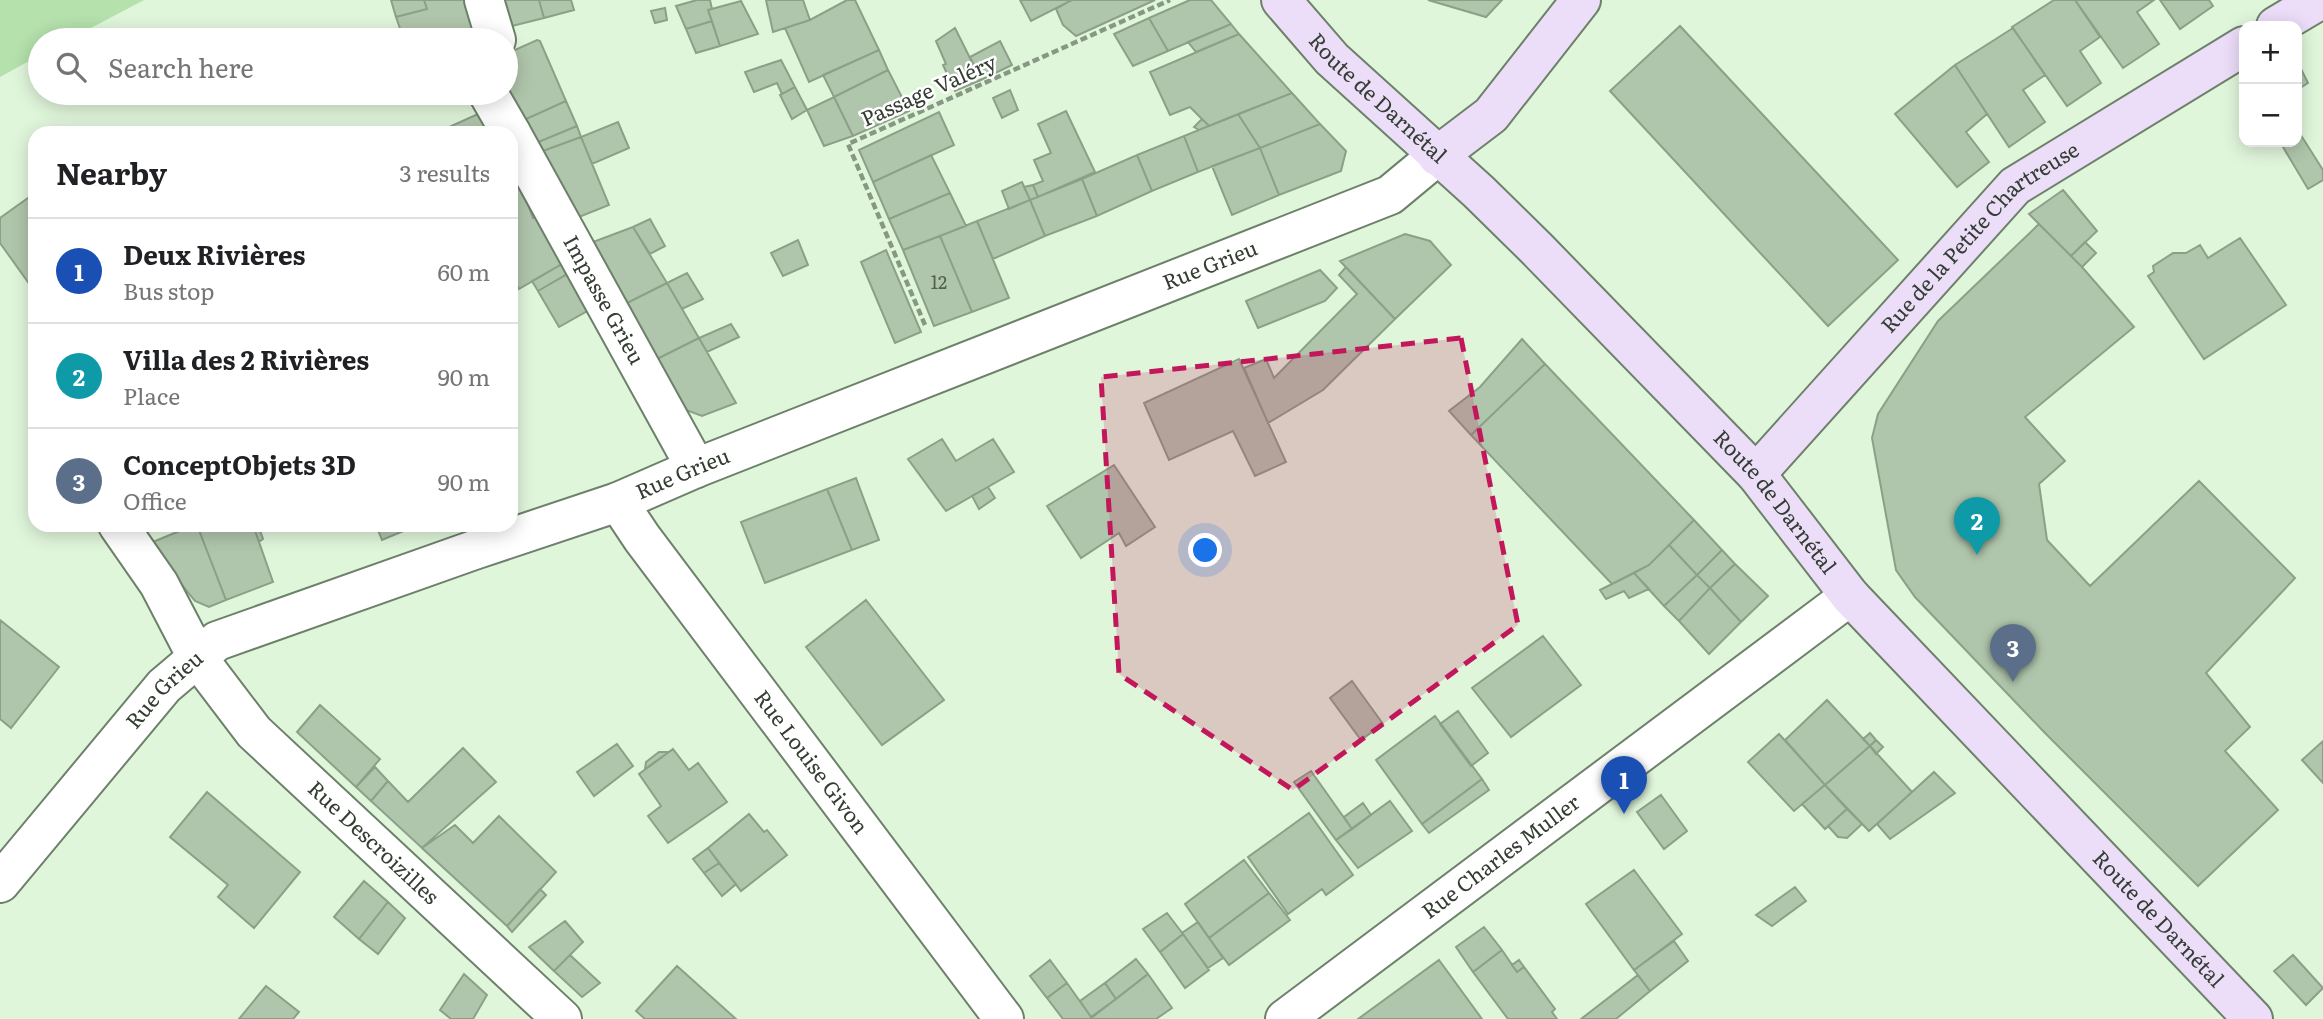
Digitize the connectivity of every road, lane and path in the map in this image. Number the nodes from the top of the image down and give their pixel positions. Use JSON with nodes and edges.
{"nodes":[{"id":1,"x":484,"y":0,"type":"edge"},
{"id":2,"x":1170,"y":0,"type":"edge"},
{"id":3,"x":1281,"y":0,"type":"edge"},
{"id":4,"x":1581,"y":0,"type":"edge"},
{"id":5,"x":492,"y":28,"type":"edge"},
{"id":6,"x":2239,"y":49,"type":"edge"},
{"id":7,"x":495,"y":105,"type":"edge"},
{"id":8,"x":507,"y":126,"type":"edge"},
{"id":9,"x":518,"y":146,"type":"edge"},
{"id":10,"x":1437,"y":156,"type":"junction"},
{"id":11,"x":944,"y":370,"type":"junction"},
{"id":12,"x":696,"y":468,"type":"junction"},
{"id":13,"x":1756,"y":474,"type":"junction"},
{"id":14,"x":618,"y":502,"type":"junction"},
{"id":15,"x":123,"y":532,"type":"edge"},
{"id":16,"x":1850,"y":596,"type":"junction"},
{"id":17,"x":197,"y":657,"type":"junction"},
{"id":18,"x":0,"y":883,"type":"edge"},
{"id":19,"x":562,"y":1019,"type":"edge"},
{"id":20,"x":1004,"y":1019,"type":"edge"},
{"id":21,"x":1285,"y":1019,"type":"edge"},
{"id":22,"x":2253,"y":1019,"type":"edge"}],
"edges":[{"from":1,"to":5,"type":"street"},
{"from":2,"to":11,"type":"path","name":"Passage Valéry"},
{"from":3,"to":10,"type":"street","name":"Route de Darnétal"},
{"from":4,"to":10,"type":"street"},
{"from":6,"to":13,"type":"street","name":"Rue de la Petite Chartreuse"},
{"from":7,"to":8,"type":"street","name":"Impasse Grieu"},
{"from":9,"to":12,"type":"street","name":"Impasse Grieu"},
{"from":10,"to":11,"type":"street","name":"Rue Grieu"},
{"from":10,"to":13,"type":"street","name":"Route de Darnétal"},
{"from":11,"to":12,"type":"street","name":"Rue Grieu"},
{"from":12,"to":14,"type":"street","name":"Rue Grieu"},
{"from":13,"to":16,"type":"street","name":"Route de Darnétal"},
{"from":14,"to":17,"type":"street","name":"Rue Grieu"},
{"from":14,"to":20,"type":"street","name":"Rue Louise Givon"},
{"from":15,"to":17,"type":"street","name":"Rue Descroizilles"},
{"from":16,"to":21,"type":"street","name":"Rue Charles Muller"},
{"from":16,"to":22,"type":"street","name":"Route de Darnétal"},
{"from":17,"to":18,"type":"street","name":"Rue Grieu"},
{"from":17,"to":19,"type":"street","name":"Rue Descroizilles"}]}
